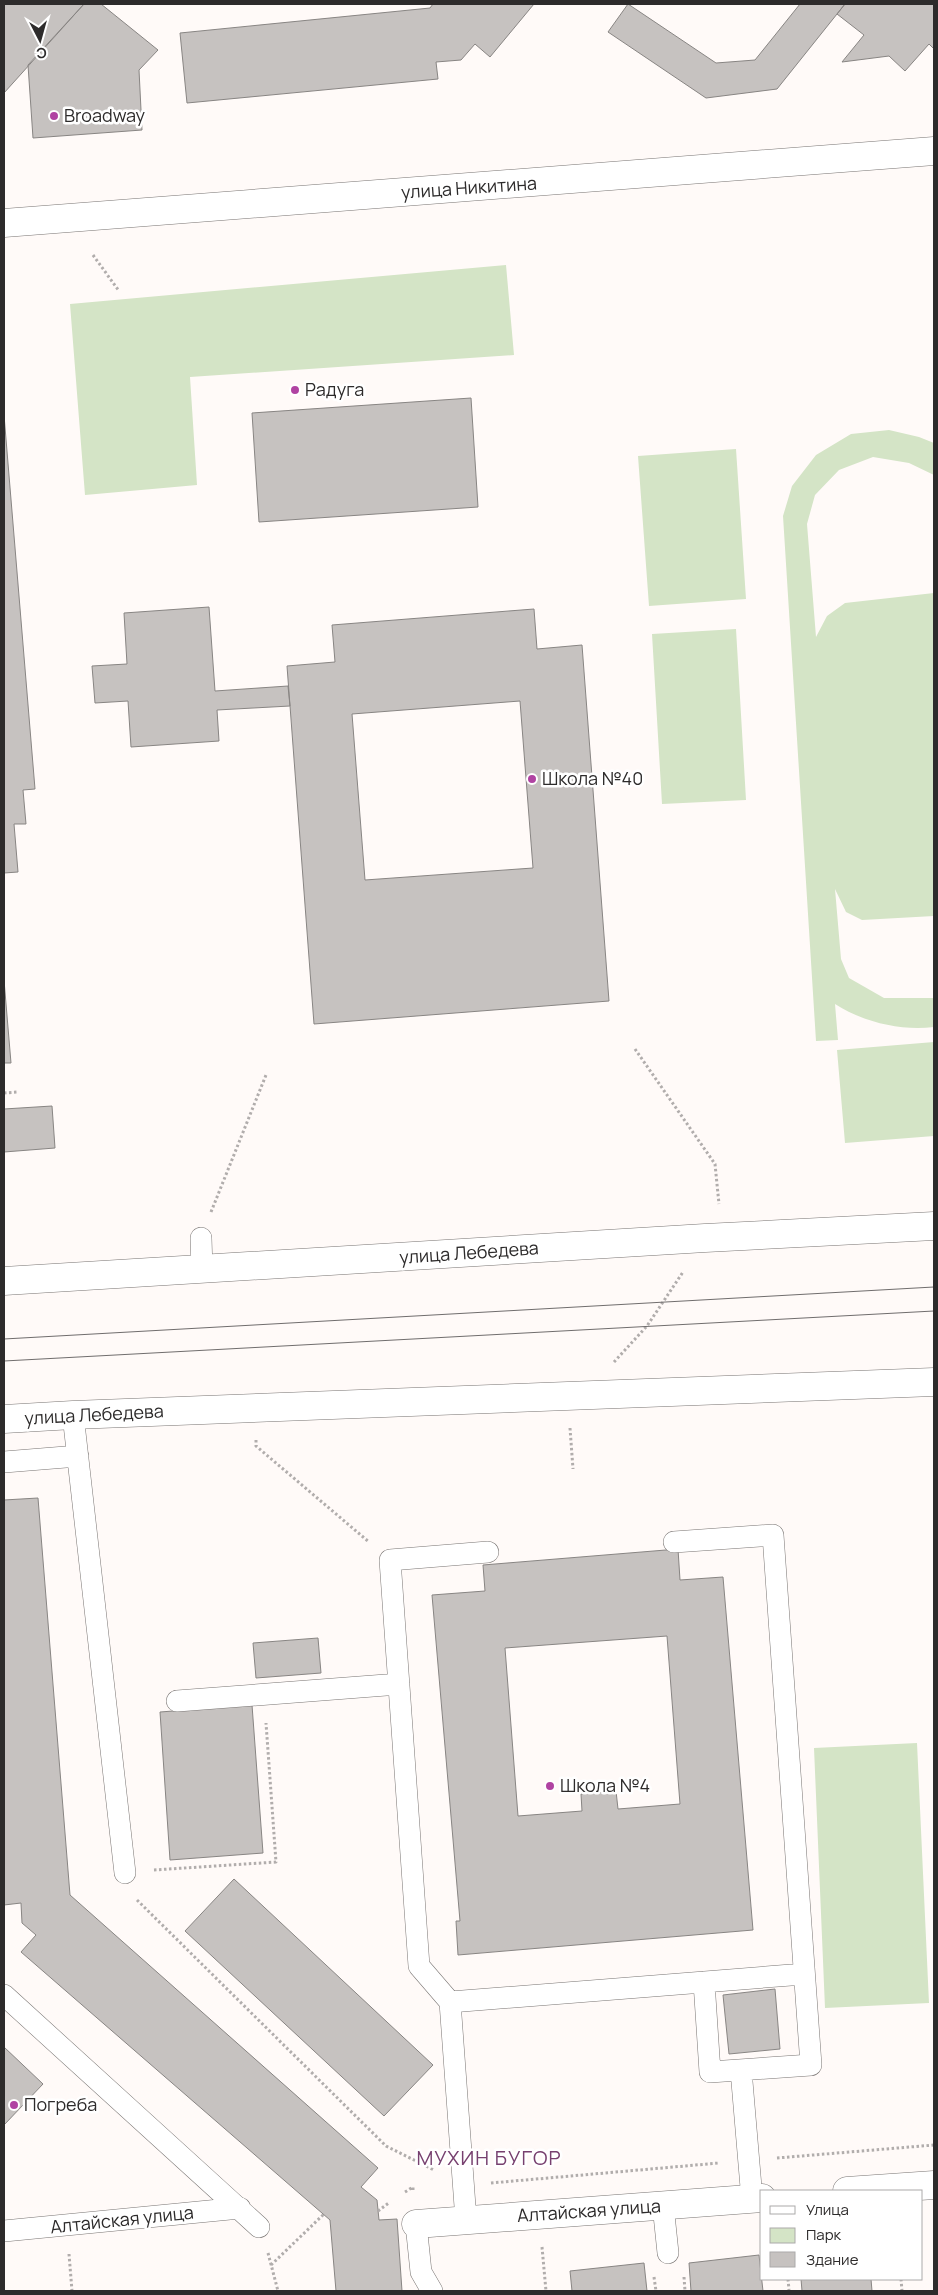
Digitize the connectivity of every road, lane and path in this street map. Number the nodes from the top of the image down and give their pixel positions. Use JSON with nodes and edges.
{"nodes":[{"id":1,"x":934,"y":151,"type":"edge"},
{"id":2,"x":4,"y":223,"type":"edge"},
{"id":3,"x":93,"y":255,"type":"dead end"},
{"id":4,"x":119,"y":291,"type":"dead end"},
{"id":5,"x":635,"y":1049,"type":"dead end"},
{"id":6,"x":266,"y":1075,"type":"dead end"},
{"id":7,"x":18,"y":1092,"type":"dead end"},
{"id":8,"x":4,"y":1093,"type":"edge"},
{"id":9,"x":719,"y":1205,"type":"dead end"},
{"id":10,"x":934,"y":1226,"type":"edge"},
{"id":11,"x":201,"y":1238,"type":"joint"},
{"id":12,"x":705,"y":1238,"type":"junction"},
{"id":13,"x":202,"y":1270,"type":"junction"},
{"id":14,"x":4,"y":1281,"type":"edge"},
{"id":15,"x":934,"y":1382,"type":"edge"},
{"id":16,"x":585,"y":1394,"type":"junction"},
{"id":17,"x":254,"y":1408,"type":"junction"},
{"id":18,"x":73,"y":1415,"type":"junction"},
{"id":19,"x":4,"y":1420,"type":"edge"},
{"id":20,"x":78,"y":1456,"type":"junction"},
{"id":21,"x":4,"y":1462,"type":"edge"},
{"id":22,"x":674,"y":1542,"type":"dead end"},
{"id":23,"x":488,"y":1552,"type":"dead end"},
{"id":24,"x":390,"y":1560,"type":"junction"},
{"id":25,"x":399,"y":1684,"type":"junction"},
{"id":26,"x":264,"y":1694,"type":"junction"},
{"id":27,"x":177,"y":1701,"type":"dead end"},
{"id":28,"x":125,"y":1873,"type":"junction"},
{"id":29,"x":804,"y":1974,"type":"junction"},
{"id":30,"x":704,"y":1982,"type":"junction"},
{"id":31,"x":4,"y":1995,"type":"edge"},
{"id":32,"x":450,"y":2002,"type":"junction"},
{"id":33,"x":741,"y":2070,"type":"junction"},
{"id":34,"x":934,"y":2145,"type":"edge"},
{"id":35,"x":748,"y":2160,"type":"junction"},
{"id":36,"x":418,"y":2162,"type":"dead end"},
{"id":37,"x":934,"y":2185,"type":"edge"},
{"id":38,"x":463,"y":2186,"type":"junction"},
{"id":39,"x":862,"y":2190,"type":"edge"},
{"id":40,"x":757,"y":2198,"type":"edge"},
{"id":41,"x":663,"y":2205,"type":"junction"},
{"id":42,"x":240,"y":2208,"type":"junction"},
{"id":43,"x":324,"y":2214,"type":"dead end"},
{"id":44,"x":539,"y":2214,"type":"junction"},
{"id":45,"x":466,"y":2220,"type":"junction"},
{"id":46,"x":416,"y":2224,"type":"joint"},
{"id":47,"x":259,"y":2227,"type":"dead end"},
{"id":48,"x":4,"y":2232,"type":"edge"},
{"id":49,"x":267,"y":2251,"type":"dead end"},
{"id":50,"x":668,"y":2253,"type":"dead end"},
{"id":51,"x":69,"y":2258,"type":"dead end"},
{"id":52,"x":270,"y":2265,"type":"junction"},
{"id":53,"x":788,"y":2280,"type":"edge"},
{"id":54,"x":789,"y":2290,"type":"dead end"},
{"id":55,"x":72,"y":2291,"type":"edge"},
{"id":56,"x":278,"y":2291,"type":"edge"},
{"id":57,"x":432,"y":2291,"type":"edge"},
{"id":58,"x":546,"y":2291,"type":"edge"}],
"edges":[{"from":1,"to":2,"type":"street","name":"улица Никитина"},
{"from":3,"to":4,"type":"path"},
{"from":5,"to":9,"type":"path"},
{"from":6,"to":11,"type":"path"},
{"from":7,"to":8,"type":"path"},
{"from":10,"to":12,"type":"street","name":"улица Лебедева"},
{"from":11,"to":13,"type":"lane"},
{"from":12,"to":13,"type":"street","name":"улица Лебедева"},
{"from":12,"to":16,"type":"path"},
{"from":13,"to":14,"type":"street","name":"улица Лебедева"},
{"from":15,"to":16,"type":"street","name":"улица Лебедева"},
{"from":16,"to":17,"type":"street","name":"улица Лебедева"},
{"from":17,"to":18,"type":"street","name":"улица Лебедева"},
{"from":17,"to":24,"type":"path"},
{"from":18,"to":19,"type":"street","name":"улица Лебедева"},
{"from":18,"to":20,"type":"lane"},
{"from":20,"to":21,"type":"lane"},
{"from":20,"to":28,"type":"lane"},
{"from":22,"to":29,"type":"lane"},
{"from":23,"to":24,"type":"lane"},
{"from":24,"to":25,"type":"lane"},
{"from":25,"to":26,"type":"lane"},
{"from":25,"to":32,"type":"lane"},
{"from":26,"to":27,"type":"lane"},
{"from":26,"to":28,"type":"path"},
{"from":28,"to":36,"type":"path"},
{"from":29,"to":30,"type":"lane"},
{"from":29,"to":33,"type":"lane"},
{"from":30,"to":32,"type":"lane"},
{"from":30,"to":33,"type":"lane"},
{"from":31,"to":42,"type":"lane"},
{"from":32,"to":38,"type":"lane"},
{"from":33,"to":35,"type":"lane"},
{"from":34,"to":35,"type":"path"},
{"from":35,"to":38,"type":"path"},
{"from":35,"to":40,"type":"lane"},
{"from":37,"to":39,"type":"street"},
{"from":38,"to":45,"type":"lane"},
{"from":40,"to":41,"type":"street","name":"Алтайская улица"},
{"from":41,"to":44,"type":"street","name":"Алтайская улица"},
{"from":41,"to":50,"type":"lane"},
{"from":42,"to":47,"type":"lane"},
{"from":42,"to":48,"type":"lane","name":"Алтайская улица"},
{"from":43,"to":52,"type":"path"},
{"from":44,"to":45,"type":"street","name":"Алтайская улица"},
{"from":44,"to":58,"type":"path"},
{"from":45,"to":46,"type":"street","name":"Алтайская улица"},
{"from":46,"to":57,"type":"lane"},
{"from":49,"to":52,"type":"path"},
{"from":51,"to":55,"type":"path"},
{"from":52,"to":56,"type":"path"},
{"from":53,"to":54,"type":"path"}]}
